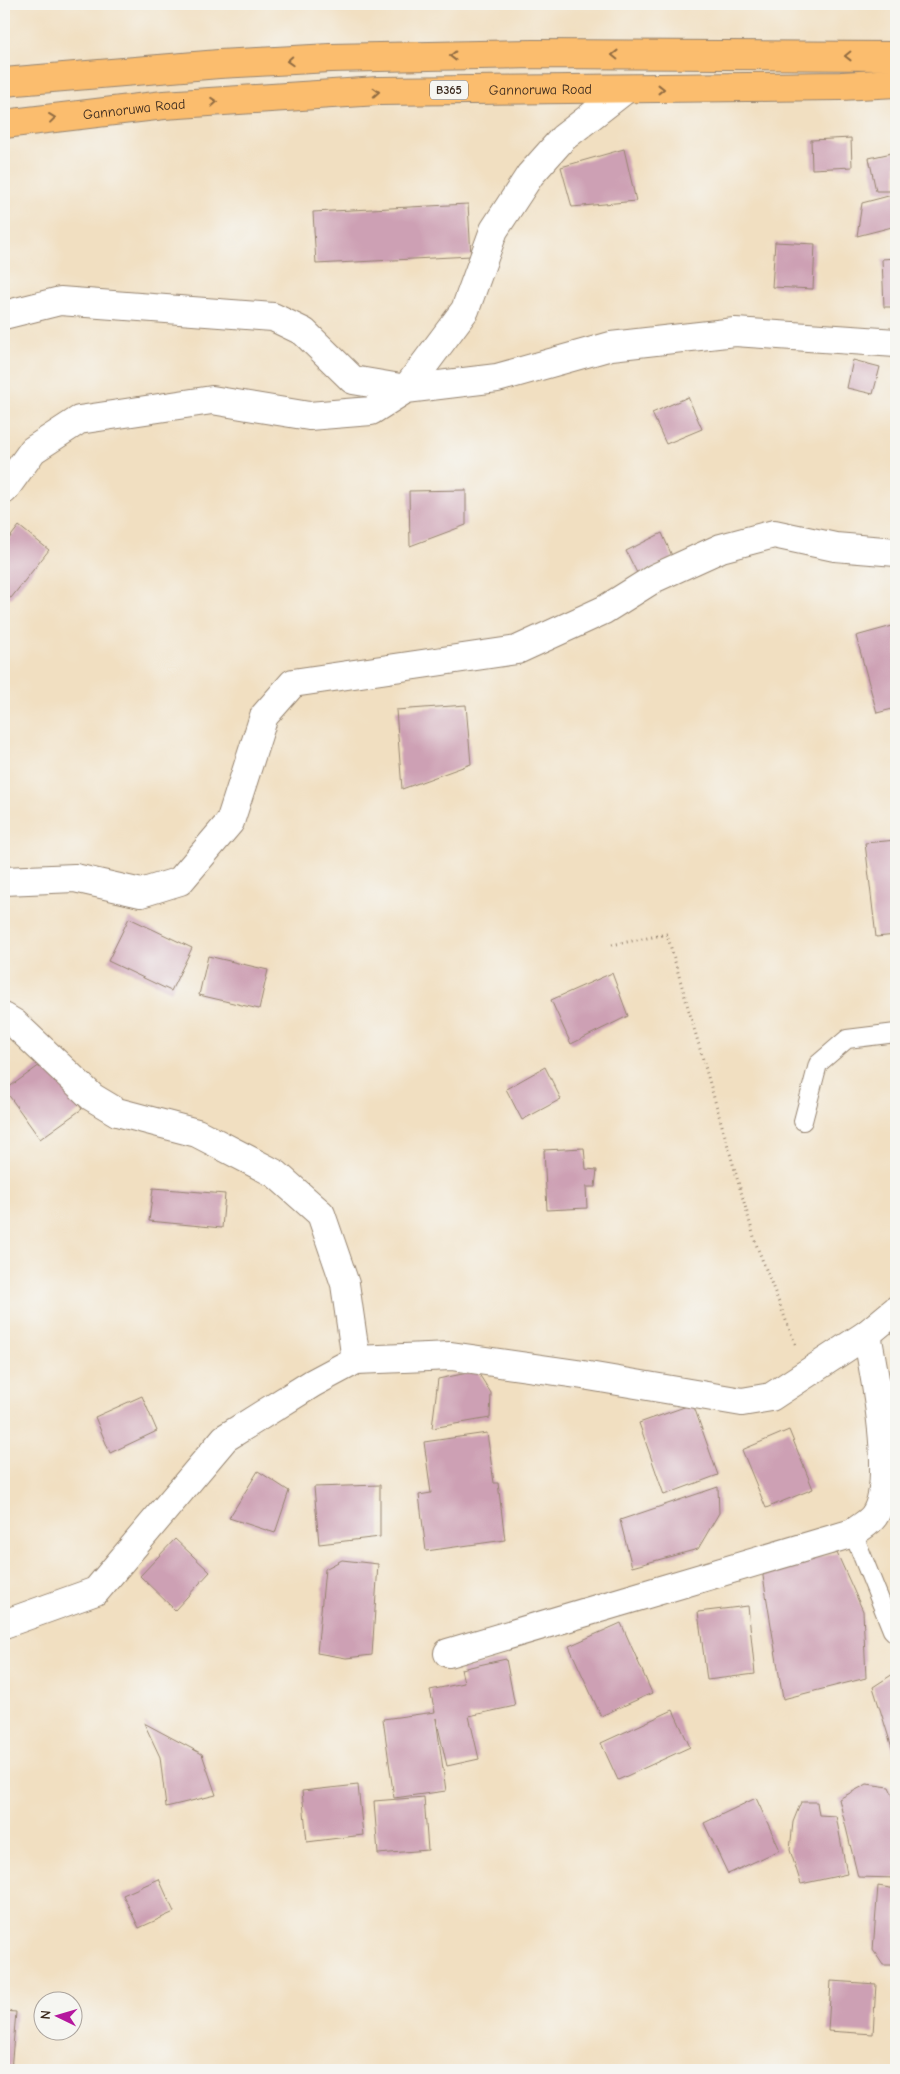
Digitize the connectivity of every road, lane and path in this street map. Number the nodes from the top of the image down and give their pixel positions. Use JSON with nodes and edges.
{"nodes":[{"id":1,"x":896,"y":56,"type":"edge"},
{"id":2,"x":4,"y":82,"type":"edge"},
{"id":3,"x":896,"y":83,"type":"edge"},
{"id":4,"x":626,"y":89,"type":"junction"},
{"id":5,"x":4,"y":124,"type":"edge"},
{"id":6,"x":4,"y":315,"type":"edge"},
{"id":7,"x":896,"y":343,"type":"edge"},
{"id":8,"x":406,"y":389,"type":"junction"},
{"id":9,"x":4,"y":490,"type":"edge"},
{"id":10,"x":896,"y":552,"type":"edge"},
{"id":11,"x":4,"y":881,"type":"edge"},
{"id":12,"x":612,"y":945,"type":"dead end"},
{"id":13,"x":4,"y":1017,"type":"edge"},
{"id":14,"x":896,"y":1033,"type":"edge"},
{"id":15,"x":803,"y":1121,"type":"dead end"},
{"id":16,"x":896,"y":1310,"type":"edge"},
{"id":17,"x":867,"y":1334,"type":"junction"},
{"id":18,"x":356,"y":1360,"type":"junction"},
{"id":19,"x":807,"y":1375,"type":"junction"},
{"id":20,"x":853,"y":1533,"type":"junction"},
{"id":21,"x":4,"y":1624,"type":"edge"},
{"id":22,"x":896,"y":1634,"type":"edge"},
{"id":23,"x":448,"y":1653,"type":"dead end"}],
"edges":[{"from":1,"to":2,"type":"main road","one_way":true},
{"from":4,"to":3,"type":"main road","name":"Gannoruwa Road","number":"B365","one_way":true},
{"from":5,"to":4,"type":"main road","name":"Gannoruwa Road","number":"B365","one_way":true},
{"from":4,"to":8,"type":"street"},
{"from":6,"to":8,"type":"street"},
{"from":7,"to":8,"type":"street"},
{"from":8,"to":9,"type":"street"},
{"from":10,"to":11,"type":"street"},
{"from":12,"to":19,"type":"path"},
{"from":13,"to":18,"type":"street"},
{"from":14,"to":15,"type":"lane"},
{"from":16,"to":17,"type":"street"},
{"from":17,"to":19,"type":"street"},
{"from":17,"to":20,"type":"street"},
{"from":18,"to":19,"type":"street"},
{"from":18,"to":21,"type":"street"},
{"from":20,"to":22,"type":"lane"},
{"from":20,"to":23,"type":"street"}]}
